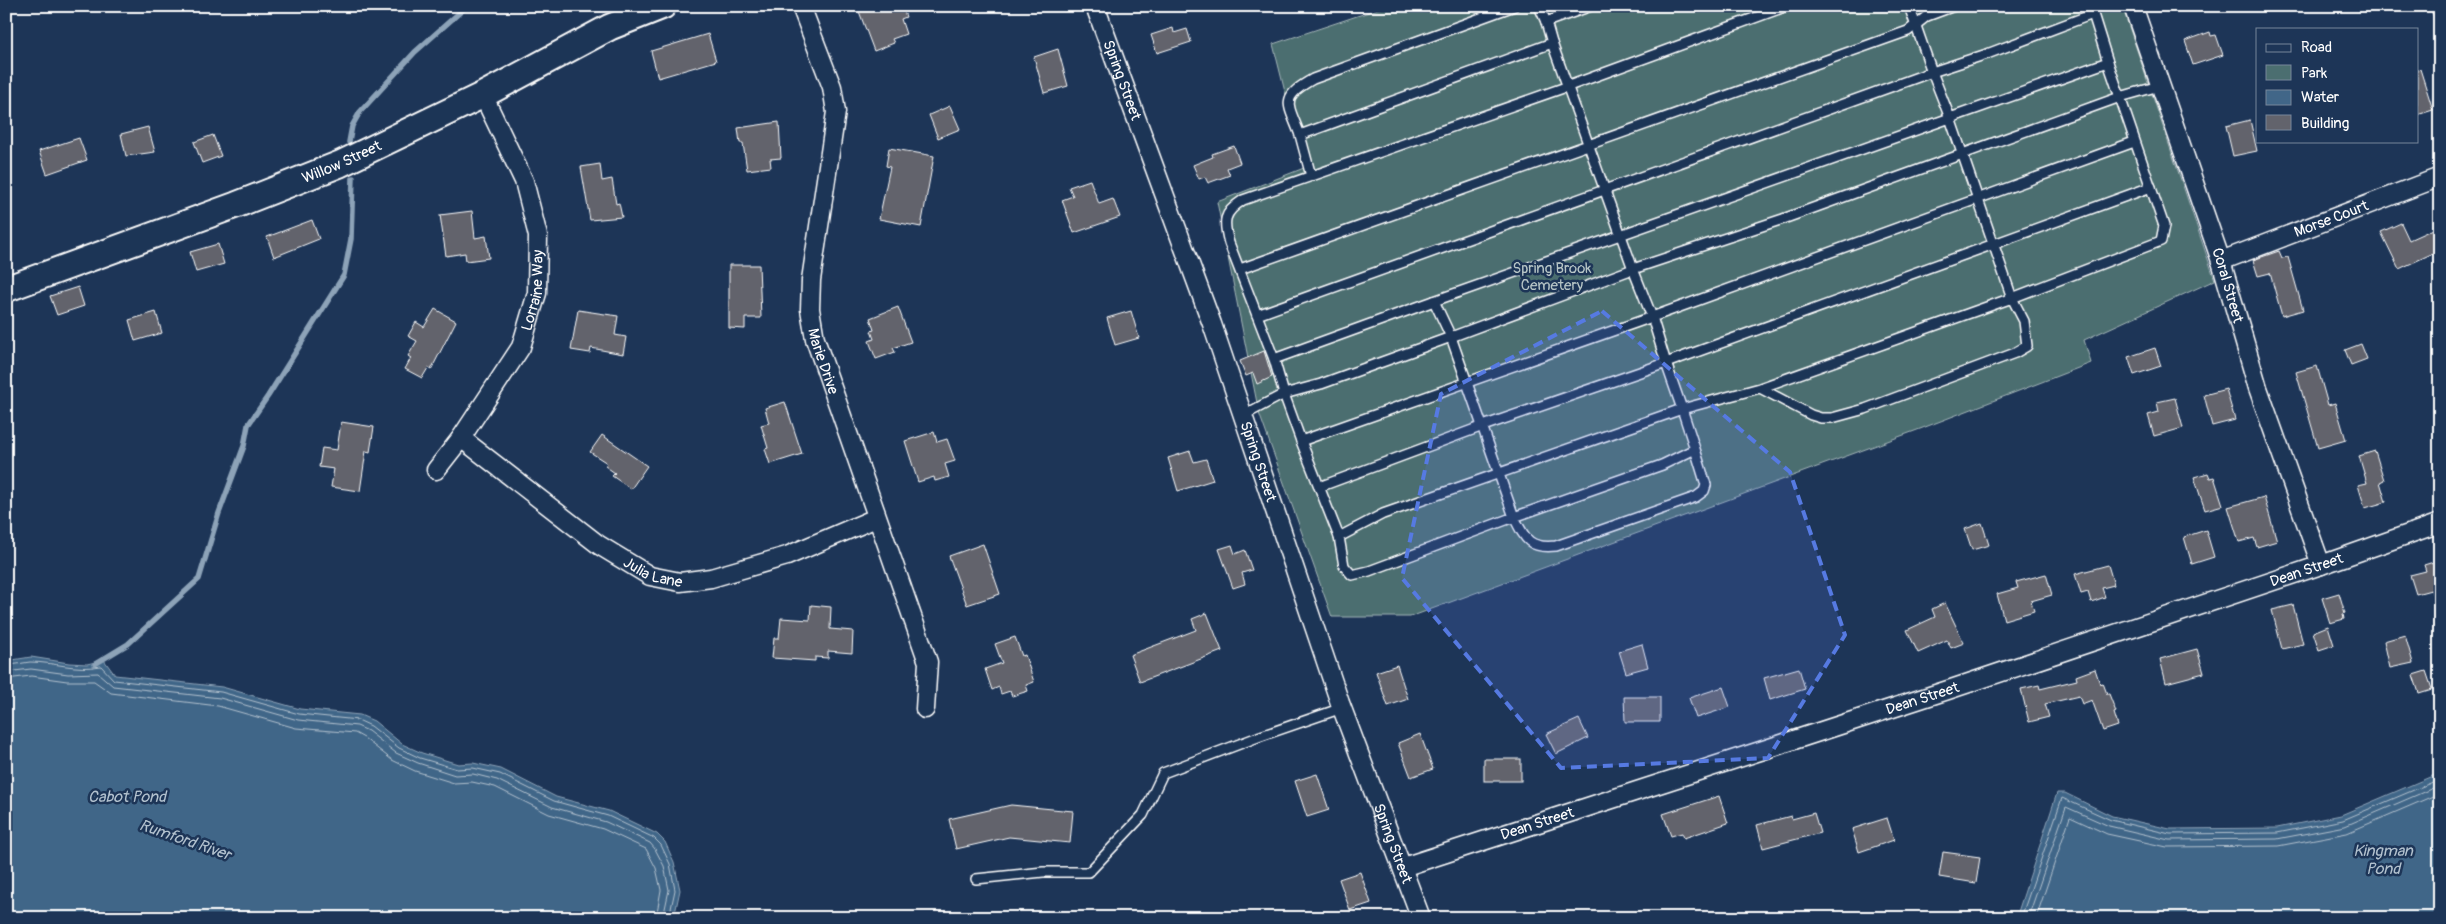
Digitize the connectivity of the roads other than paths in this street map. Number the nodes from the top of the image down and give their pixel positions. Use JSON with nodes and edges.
{"nodes":[{"id":1,"x":663,"y":6,"type":"edge"},
{"id":2,"x":801,"y":6,"type":"edge"},
{"id":3,"x":1095,"y":6,"type":"edge"},
{"id":4,"x":1514,"y":6,"type":"edge"},
{"id":5,"x":1539,"y":6,"type":"edge"},
{"id":6,"x":1591,"y":6,"type":"edge"},
{"id":7,"x":1788,"y":6,"type":"edge"},
{"id":8,"x":1909,"y":6,"type":"edge"},
{"id":9,"x":1954,"y":6,"type":"edge"},
{"id":10,"x":2133,"y":6,"type":"edge"},
{"id":11,"x":2436,"y":6,"type":"edge"},
{"id":12,"x":2092,"y":10,"type":"edge"},
{"id":13,"x":2440,"y":16,"type":"edge"},
{"id":14,"x":1546,"y":22,"type":"junction"},
{"id":15,"x":1915,"y":25,"type":"junction"},
{"id":16,"x":1552,"y":43,"type":"junction"},
{"id":17,"x":2108,"y":62,"type":"junction"},
{"id":18,"x":1932,"y":72,"type":"junction"},
{"id":19,"x":2159,"y":86,"type":"junction"},
{"id":20,"x":1566,"y":87,"type":"junction"},
{"id":21,"x":483,"y":95,"type":"junction"},
{"id":22,"x":2120,"y":97,"type":"junction"},
{"id":23,"x":1950,"y":118,"type":"junction"},
{"id":24,"x":1300,"y":135,"type":"junction"},
{"id":25,"x":2134,"y":142,"type":"junction"},
{"id":26,"x":1588,"y":144,"type":"junction"},
{"id":27,"x":1963,"y":153,"type":"junction"},
{"id":28,"x":1311,"y":176,"type":"junction"},
{"id":29,"x":2440,"y":177,"type":"edge"},
{"id":30,"x":2151,"y":187,"type":"junction"},
{"id":31,"x":1605,"y":190,"type":"junction"},
{"id":32,"x":1978,"y":199,"type":"junction"},
{"id":33,"x":1622,"y":236,"type":"junction"},
{"id":34,"x":1992,"y":245,"type":"junction"},
{"id":35,"x":2221,"y":260,"type":"junction"},
{"id":36,"x":1240,"y":269,"type":"junction"},
{"id":37,"x":1633,"y":269,"type":"junction"},
{"id":38,"x":6,"y":289,"type":"edge"},
{"id":39,"x":2012,"y":298,"type":"junction"},
{"id":40,"x":1434,"y":301,"type":"junction"},
{"id":41,"x":1257,"y":315,"type":"junction"},
{"id":42,"x":1652,"y":317,"type":"junction"},
{"id":43,"x":1451,"y":337,"type":"junction"},
{"id":44,"x":1274,"y":359,"type":"junction"},
{"id":45,"x":1666,"y":363,"type":"junction"},
{"id":46,"x":1467,"y":382,"type":"junction"},
{"id":47,"x":1760,"y":388,"type":"junction"},
{"id":48,"x":1284,"y":394,"type":"junction"},
{"id":49,"x":1682,"y":409,"type":"junction"},
{"id":50,"x":1244,"y":415,"type":"junction"},
{"id":51,"x":1483,"y":426,"type":"junction"},
{"id":52,"x":461,"y":438,"type":"junction"},
{"id":53,"x":1301,"y":440,"type":"junction"},
{"id":54,"x":1695,"y":449,"type":"junction"},
{"id":55,"x":436,"y":470,"type":"dead end"},
{"id":56,"x":1499,"y":473,"type":"junction"},
{"id":57,"x":1319,"y":487,"type":"junction"},
{"id":58,"x":1514,"y":517,"type":"junction"},
{"id":59,"x":876,"y":518,"type":"junction"},
{"id":60,"x":2440,"y":523,"type":"edge"},
{"id":61,"x":1339,"y":537,"type":"junction"},
{"id":62,"x":2321,"y":565,"type":"junction"},
{"id":63,"x":1342,"y":708,"type":"junction"},
{"id":64,"x":925,"y":709,"type":"dead end"},
{"id":65,"x":1403,"y":867,"type":"junction"},
{"id":66,"x":976,"y":879,"type":"dead end"},
{"id":67,"x":1420,"y":918,"type":"edge"}],
"edges":[{"from":1,"to":21,"type":"street","name":"Willow Street"},
{"from":2,"to":59,"type":"street","name":"Marie Drive"},
{"from":3,"to":50,"type":"street","name":"Spring Street"},
{"from":4,"to":24,"type":"lane"},
{"from":5,"to":14,"type":"lane"},
{"from":6,"to":14,"type":"lane"},
{"from":7,"to":20,"type":"lane"},
{"from":8,"to":15,"type":"lane"},
{"from":9,"to":15,"type":"lane"},
{"from":10,"to":19,"type":"street","name":"Coral Street"},
{"from":11,"to":13,"type":"lane"},
{"from":12,"to":17,"type":"lane"},
{"from":12,"to":18,"type":"lane"},
{"from":14,"to":16,"type":"lane"},
{"from":15,"to":18,"type":"lane"},
{"from":15,"to":26,"type":"lane"},
{"from":16,"to":20,"type":"lane"},
{"from":16,"to":24,"type":"lane"},
{"from":17,"to":22,"type":"lane"},
{"from":17,"to":23,"type":"lane"},
{"from":18,"to":23,"type":"lane"},
{"from":18,"to":31,"type":"lane"},
{"from":19,"to":22,"type":"lane"},
{"from":19,"to":35,"type":"street","name":"Coral Street"},
{"from":20,"to":26,"type":"lane"},
{"from":20,"to":28,"type":"lane"},
{"from":21,"to":38,"type":"street","name":"Willow Street"},
{"from":21,"to":52,"type":"street","name":"Lorraine Way"},
{"from":22,"to":25,"type":"lane"},
{"from":22,"to":27,"type":"lane"},
{"from":23,"to":27,"type":"lane"},
{"from":23,"to":33,"type":"lane"},
{"from":24,"to":28,"type":"lane"},
{"from":25,"to":30,"type":"lane"},
{"from":25,"to":32,"type":"lane"},
{"from":26,"to":31,"type":"lane"},
{"from":26,"to":36,"type":"lane"},
{"from":27,"to":32,"type":"lane"},
{"from":27,"to":37,"type":"lane"},
{"from":28,"to":36,"type":"lane"},
{"from":29,"to":35,"type":"street","name":"Morse Court"},
{"from":30,"to":34,"type":"lane"},
{"from":30,"to":39,"type":"lane"},
{"from":31,"to":33,"type":"lane"},
{"from":31,"to":41,"type":"lane"},
{"from":32,"to":34,"type":"lane"},
{"from":32,"to":42,"type":"lane"},
{"from":33,"to":37,"type":"lane"},
{"from":33,"to":40,"type":"lane"},
{"from":34,"to":39,"type":"lane"},
{"from":34,"to":45,"type":"lane"},
{"from":35,"to":62,"type":"street","name":"Coral Street"},
{"from":36,"to":41,"type":"lane"},
{"from":37,"to":42,"type":"lane"},
{"from":37,"to":43,"type":"lane"},
{"from":39,"to":47,"type":"lane"},
{"from":39,"to":47,"type":"lane"},
{"from":40,"to":43,"type":"lane"},
{"from":40,"to":44,"type":"lane"},
{"from":41,"to":44,"type":"lane"},
{"from":42,"to":45,"type":"lane"},
{"from":42,"to":46,"type":"lane"},
{"from":43,"to":46,"type":"lane"},
{"from":43,"to":48,"type":"lane"},
{"from":44,"to":48,"type":"lane"},
{"from":45,"to":49,"type":"lane"},
{"from":45,"to":51,"type":"lane"},
{"from":46,"to":51,"type":"lane"},
{"from":46,"to":53,"type":"lane"},
{"from":47,"to":49,"type":"lane"},
{"from":48,"to":50,"type":"lane"},
{"from":48,"to":53,"type":"lane"},
{"from":49,"to":54,"type":"lane"},
{"from":49,"to":56,"type":"lane"},
{"from":50,"to":63,"type":"street","name":"Spring Street"},
{"from":51,"to":56,"type":"lane"},
{"from":51,"to":57,"type":"lane"},
{"from":52,"to":55,"type":"street","name":"Lorraine Way"},
{"from":52,"to":59,"type":"street","name":"Julia Lane"},
{"from":53,"to":57,"type":"lane"},
{"from":54,"to":58,"type":"lane"},
{"from":54,"to":58,"type":"lane"},
{"from":56,"to":58,"type":"lane"},
{"from":56,"to":61,"type":"lane"},
{"from":57,"to":61,"type":"lane"},
{"from":58,"to":61,"type":"lane"},
{"from":59,"to":64,"type":"street","name":"Marie Drive"},
{"from":60,"to":62,"type":"street","name":"Dean Street"},
{"from":62,"to":65,"type":"street","name":"Dean Street"},
{"from":63,"to":65,"type":"street","name":"Spring Street"},
{"from":63,"to":66,"type":"lane"},
{"from":65,"to":67,"type":"street","name":"Spring Street"}]}
